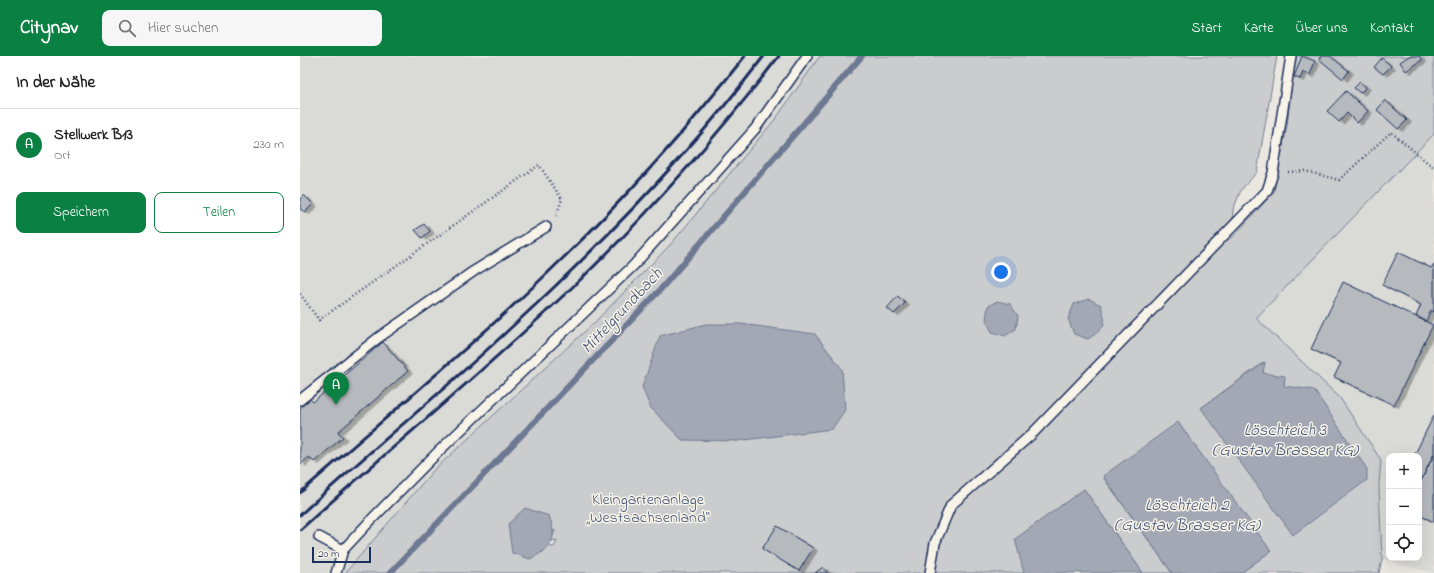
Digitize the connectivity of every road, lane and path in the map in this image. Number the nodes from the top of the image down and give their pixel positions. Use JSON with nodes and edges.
{"nodes":[{"id":1,"x":807,"y":56,"type":"edge"},
{"id":2,"x":1291,"y":56,"type":"edge"},
{"id":3,"x":1434,"y":168,"type":"edge"},
{"id":4,"x":1273,"y":174,"type":"junction"},
{"id":5,"x":546,"y":227,"type":"joint"},
{"id":6,"x":300,"y":294,"type":"edge"},
{"id":7,"x":300,"y":400,"type":"edge"},
{"id":8,"x":319,"y":536,"type":"dead end"},
{"id":9,"x":343,"y":550,"type":"junction"},
{"id":10,"x":336,"y":573,"type":"edge"},
{"id":11,"x":930,"y":573,"type":"edge"}],
"edges":[{"from":1,"to":9,"type":"lane"},
{"from":2,"to":4,"type":"lane"},
{"from":3,"to":4,"type":"path"},
{"from":4,"to":11,"type":"lane"},
{"from":5,"to":6,"type":"path"},
{"from":5,"to":7,"type":"lane"},
{"from":8,"to":9,"type":"lane"},
{"from":9,"to":10,"type":"lane"}]}
